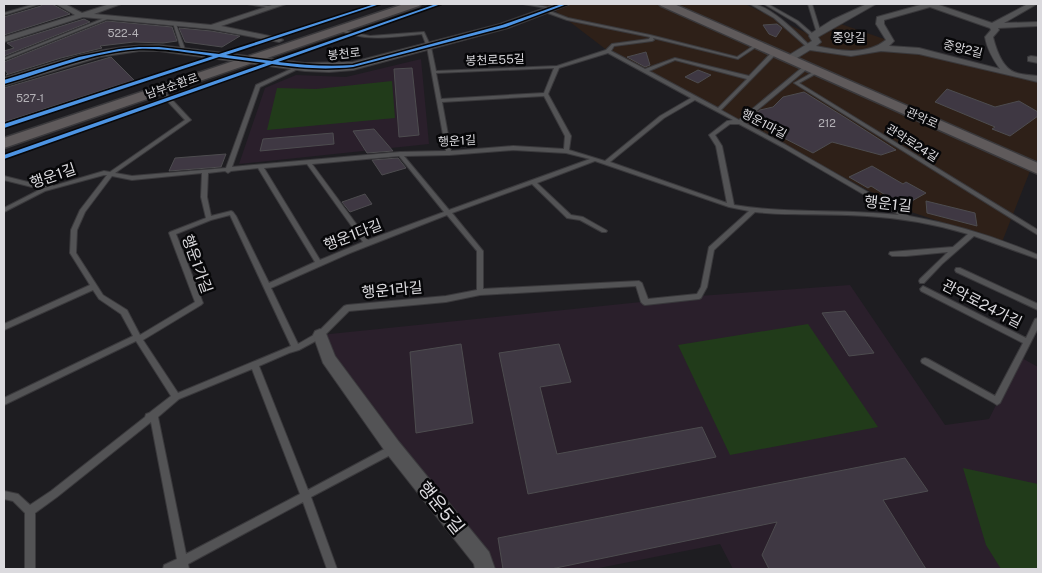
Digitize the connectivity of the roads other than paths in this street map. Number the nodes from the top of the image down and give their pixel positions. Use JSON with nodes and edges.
{"nodes":[{"id":1,"x":38,"y":4,"type":"edge"},
{"id":2,"x":60,"y":4,"type":"edge"},
{"id":3,"x":117,"y":4,"type":"edge"},
{"id":4,"x":249,"y":4,"type":"edge"},
{"id":5,"x":282,"y":4,"type":"edge"},
{"id":6,"x":389,"y":4,"type":"edge"},
{"id":7,"x":415,"y":4,"type":"edge"},
{"id":8,"x":525,"y":4,"type":"edge"},
{"id":9,"x":665,"y":4,"type":"edge"},
{"id":10,"x":752,"y":4,"type":"edge"},
{"id":11,"x":766,"y":4,"type":"edge"},
{"id":12,"x":810,"y":4,"type":"edge"},
{"id":13,"x":851,"y":4,"type":"edge"},
{"id":14,"x":872,"y":4,"type":"edge"},
{"id":15,"x":930,"y":4,"type":"edge"},
{"id":16,"x":1033,"y":4,"type":"edge"},
{"id":17,"x":272,"y":7,"type":"junction"},
{"id":18,"x":554,"y":7,"type":"edge"},
{"id":19,"x":760,"y":7,"type":"junction"},
{"id":20,"x":861,"y":10,"type":"junction"},
{"id":21,"x":4,"y":14,"type":"edge"},
{"id":22,"x":81,"y":15,"type":"junction"},
{"id":23,"x":108,"y":18,"type":"junction"},
{"id":24,"x":880,"y":19,"type":"junction"},
{"id":25,"x":174,"y":24,"type":"junction"},
{"id":26,"x":1038,"y":24,"type":"edge"},
{"id":27,"x":993,"y":26,"type":"junction"},
{"id":28,"x":211,"y":27,"type":"junction"},
{"id":29,"x":340,"y":30,"type":"junction"},
{"id":30,"x":650,"y":36,"type":"junction"},
{"id":31,"x":813,"y":36,"type":"junction"},
{"id":32,"x":4,"y":40,"type":"edge"},
{"id":33,"x":279,"y":40,"type":"junction"},
{"id":34,"x":757,"y":45,"type":"junction"},
{"id":35,"x":429,"y":47,"type":"junction"},
{"id":36,"x":809,"y":47,"type":"junction"},
{"id":37,"x":880,"y":48,"type":"junction"},
{"id":38,"x":608,"y":51,"type":"junction"},
{"id":39,"x":184,"y":52,"type":"junction"},
{"id":40,"x":774,"y":53,"type":"junction"},
{"id":41,"x":230,"y":57,"type":"junction"},
{"id":42,"x":4,"y":59,"type":"edge"},
{"id":43,"x":250,"y":60,"type":"junction"},
{"id":44,"x":789,"y":60,"type":"junction"},
{"id":45,"x":300,"y":66,"type":"junction"},
{"id":46,"x":557,"y":67,"type":"junction"},
{"id":47,"x":811,"y":69,"type":"junction"},
{"id":48,"x":645,"y":71,"type":"junction"},
{"id":49,"x":434,"y":72,"type":"junction"},
{"id":50,"x":1011,"y":74,"type":"junction"},
{"id":51,"x":750,"y":78,"type":"junction"},
{"id":52,"x":1038,"y":79,"type":"edge"},
{"id":53,"x":4,"y":82,"type":"edge"},
{"id":54,"x":163,"y":86,"type":"junction"},
{"id":55,"x":546,"y":94,"type":"junction"},
{"id":56,"x":694,"y":98,"type":"junction"},
{"id":57,"x":440,"y":101,"type":"junction"},
{"id":58,"x":718,"y":110,"type":"junction"},
{"id":59,"x":739,"y":122,"type":"junction"},
{"id":60,"x":4,"y":132,"type":"edge"},
{"id":61,"x":4,"y":143,"type":"edge"},
{"id":62,"x":566,"y":151,"type":"junction"},
{"id":63,"x":400,"y":154,"type":"junction"},
{"id":64,"x":449,"y":154,"type":"junction"},
{"id":65,"x":595,"y":159,"type":"junction"},
{"id":66,"x":309,"y":163,"type":"junction"},
{"id":67,"x":606,"y":163,"type":"junction"},
{"id":68,"x":1036,"y":165,"type":"edge"},
{"id":69,"x":261,"y":168,"type":"junction"},
{"id":70,"x":228,"y":171,"type":"junction"},
{"id":71,"x":112,"y":173,"type":"junction"},
{"id":72,"x":205,"y":173,"type":"junction"},
{"id":73,"x":4,"y":178,"type":"edge"},
{"id":74,"x":534,"y":183,"type":"junction"},
{"id":75,"x":58,"y":186,"type":"junction"},
{"id":76,"x":731,"y":206,"type":"junction"},
{"id":77,"x":4,"y":210,"type":"edge"},
{"id":78,"x":752,"y":211,"type":"junction"},
{"id":79,"x":450,"y":213,"type":"junction"},
{"id":80,"x":908,"y":217,"type":"junction"},
{"id":81,"x":209,"y":219,"type":"junction"},
{"id":82,"x":604,"y":231,"type":"dead end"},
{"id":83,"x":1038,"y":233,"type":"edge"},
{"id":84,"x":972,"y":234,"type":"junction"},
{"id":85,"x":367,"y":243,"type":"junction"},
{"id":86,"x":956,"y":249,"type":"junction"},
{"id":87,"x":892,"y":254,"type":"dead end"},
{"id":88,"x":1038,"y":257,"type":"edge"},
{"id":89,"x":318,"y":262,"type":"junction"},
{"id":90,"x":958,"y":270,"type":"dead end"},
{"id":91,"x":94,"y":286,"type":"junction"},
{"id":92,"x":267,"y":287,"type":"junction"},
{"id":93,"x":480,"y":292,"type":"junction"},
{"id":94,"x":1038,"y":307,"type":"edge"},
{"id":95,"x":1038,"y":321,"type":"edge"},
{"id":96,"x":4,"y":327,"type":"edge"},
{"id":97,"x":320,"y":336,"type":"junction"},
{"id":98,"x":138,"y":338,"type":"junction"},
{"id":99,"x":1027,"y":342,"type":"junction"},
{"id":100,"x":296,"y":348,"type":"junction"},
{"id":101,"x":925,"y":361,"type":"dead end"},
{"id":102,"x":254,"y":364,"type":"junction"},
{"id":103,"x":176,"y":397,"type":"junction"},
{"id":104,"x":4,"y":402,"type":"edge"},
{"id":105,"x":149,"y":417,"type":"junction"},
{"id":106,"x":394,"y":448,"type":"junction"},
{"id":107,"x":4,"y":495,"type":"edge"},
{"id":108,"x":306,"y":496,"type":"junction"},
{"id":109,"x":30,"y":511,"type":"junction"},
{"id":110,"x":183,"y":565,"type":"edge"},
{"id":111,"x":30,"y":569,"type":"edge"},
{"id":112,"x":168,"y":569,"type":"edge"},
{"id":113,"x":332,"y":569,"type":"edge"},
{"id":114,"x":485,"y":569,"type":"edge"}],
"edges":[{"from":1,"to":21,"type":"lane"},
{"from":2,"to":22,"type":"street"},
{"from":3,"to":22,"type":"street"},
{"from":4,"to":17,"type":"lane"},
{"from":5,"to":17,"type":"street"},
{"from":6,"to":33,"type":"main road","name":"남부순환로"},
{"from":7,"to":29,"type":"main road","name":"남부순환로"},
{"from":8,"to":18,"type":"lane"},
{"from":9,"to":34,"type":"main road","name":"관악로"},
{"from":10,"to":19,"type":"lane"},
{"from":11,"to":19,"type":"lane"},
{"from":11,"to":31,"type":"lane"},
{"from":12,"to":31,"type":"lane"},
{"from":13,"to":20,"type":"street"},
{"from":14,"to":20,"type":"street"},
{"from":15,"to":24,"type":"street","name":"중앙길"},
{"from":15,"to":27,"type":"street"},
{"from":16,"to":27,"type":"street"},
{"from":17,"to":28,"type":"street"},
{"from":18,"to":30,"type":"lane"},
{"from":18,"to":35,"type":"main road","name":"봉천로"},
{"from":19,"to":36,"type":"lane"},
{"from":20,"to":24,"type":"street"},
{"from":20,"to":31,"type":"street"},
{"from":22,"to":23,"type":"street"},
{"from":22,"to":32,"type":"street"},
{"from":23,"to":25,"type":"street"},
{"from":23,"to":42,"type":"lane"},
{"from":24,"to":37,"type":"street","name":"중앙길"},
{"from":25,"to":28,"type":"street"},
{"from":25,"to":39,"type":"lane"},
{"from":26,"to":27,"type":"street"},
{"from":27,"to":50,"type":"street"},
{"from":28,"to":33,"type":"street"},
{"from":29,"to":35,"type":"lane"},
{"from":29,"to":43,"type":"main road","name":"남부순환로"},
{"from":30,"to":34,"type":"lane"},
{"from":30,"to":38,"type":"lane","name":"봉천로55길"},
{"from":31,"to":36,"type":"street"},
{"from":33,"to":41,"type":"main road","name":"남부순환로"},
{"from":34,"to":40,"type":"main road","name":"관악로"},
{"from":35,"to":45,"type":"main road","name":"봉천로"},
{"from":35,"to":49,"type":"lane"},
{"from":36,"to":37,"type":"street","name":"중앙길"},
{"from":36,"to":44,"type":"street"},
{"from":37,"to":50,"type":"street","name":"중앙2길"},
{"from":38,"to":46,"type":"lane","name":"봉천로55길"},
{"from":38,"to":48,"type":"lane","name":"행운1마길"},
{"from":39,"to":41,"type":"main road","name":"봉천로"},
{"from":39,"to":53,"type":"main road","name":"봉천로"},
{"from":40,"to":44,"type":"main road","name":"관악로"},
{"from":40,"to":51,"type":"lane"},
{"from":41,"to":43,"type":"main road","name":"봉천로"},
{"from":41,"to":54,"type":"main road","name":"남부순환로"},
{"from":43,"to":45,"type":"main road","name":"봉천로"},
{"from":43,"to":54,"type":"main road","name":"남부순환로"},
{"from":44,"to":47,"type":"main road","name":"관악로"},
{"from":45,"to":70,"type":"lane","name":"봉천로"},
{"from":46,"to":49,"type":"lane","name":"봉천로55길"},
{"from":46,"to":55,"type":"lane"},
{"from":47,"to":59,"type":"lane"},
{"from":47,"to":68,"type":"main road","name":"관악로"},
{"from":47,"to":83,"type":"lane","name":"관악로24길"},
{"from":48,"to":51,"type":"lane"},
{"from":48,"to":56,"type":"lane","name":"행운1마길"},
{"from":49,"to":57,"type":"lane"},
{"from":50,"to":52,"type":"street","name":"중앙2길"},
{"from":51,"to":58,"type":"lane"},
{"from":54,"to":60,"type":"main road","name":"남부순환로"},
{"from":54,"to":61,"type":"main road","name":"남부순환로"},
{"from":54,"to":71,"type":"lane"},
{"from":55,"to":57,"type":"lane"},
{"from":55,"to":62,"type":"lane"},
{"from":56,"to":58,"type":"lane","name":"행운1마길"},
{"from":56,"to":67,"type":"lane"},
{"from":57,"to":64,"type":"lane"},
{"from":58,"to":59,"type":"lane","name":"행운1마길"},
{"from":59,"to":76,"type":"lane"},
{"from":59,"to":80,"type":"lane","name":"행운1마길"},
{"from":62,"to":64,"type":"lane","name":"행운1길"},
{"from":62,"to":65,"type":"lane","name":"행운1길"},
{"from":63,"to":64,"type":"lane","name":"행운1길"},
{"from":63,"to":66,"type":"lane","name":"행운1길"},
{"from":63,"to":79,"type":"lane"},
{"from":65,"to":67,"type":"lane","name":"행운1길"},
{"from":65,"to":74,"type":"lane","name":"행운1다길"},
{"from":66,"to":69,"type":"lane","name":"행운1길"},
{"from":66,"to":85,"type":"lane"},
{"from":67,"to":76,"type":"lane","name":"행운1길"},
{"from":69,"to":70,"type":"lane","name":"행운1길"},
{"from":69,"to":89,"type":"lane"},
{"from":70,"to":72,"type":"lane","name":"행운1길"},
{"from":71,"to":72,"type":"lane","name":"행운1길"},
{"from":71,"to":75,"type":"lane","name":"행운1길"},
{"from":71,"to":91,"type":"lane"},
{"from":72,"to":81,"type":"lane","name":"행운1가길"},
{"from":73,"to":75,"type":"lane"},
{"from":74,"to":79,"type":"lane","name":"행운1다길"},
{"from":74,"to":82,"type":"lane"},
{"from":75,"to":77,"type":"lane","name":"행운1길"},
{"from":76,"to":78,"type":"lane","name":"행운1길"},
{"from":78,"to":80,"type":"lane","name":"행운1길"},
{"from":78,"to":93,"type":"lane","name":"행운1라길"},
{"from":79,"to":85,"type":"lane","name":"행운1다길"},
{"from":79,"to":93,"type":"lane"},
{"from":80,"to":84,"type":"lane","name":"행운1길"},
{"from":81,"to":92,"type":"lane","name":"행운1가길"},
{"from":81,"to":98,"type":"lane","name":"행운1가길"},
{"from":84,"to":86,"type":"lane"},
{"from":84,"to":88,"type":"lane","name":"행운1길"},
{"from":85,"to":89,"type":"lane","name":"행운1다길"},
{"from":86,"to":87,"type":"lane"},
{"from":86,"to":99,"type":"lane","name":"관악로24가길"},
{"from":89,"to":92,"type":"lane","name":"행운1다길"},
{"from":90,"to":94,"type":"lane","name":"관악로24가길"},
{"from":91,"to":96,"type":"lane"},
{"from":91,"to":98,"type":"lane"},
{"from":92,"to":100,"type":"lane","name":"행운1가길"},
{"from":93,"to":97,"type":"lane","name":"행운1라길"},
{"from":95,"to":99,"type":"lane","name":"관악로24가길"},
{"from":97,"to":100,"type":"lane","name":"행운1라길"},
{"from":97,"to":106,"type":"street","name":"행운5길"},
{"from":98,"to":103,"type":"lane"},
{"from":98,"to":104,"type":"lane"},
{"from":99,"to":101,"type":"lane","name":"관악로24가길"},
{"from":100,"to":102,"type":"lane","name":"행운1라길"},
{"from":102,"to":103,"type":"lane","name":"행운1라길"},
{"from":102,"to":108,"type":"lane"},
{"from":103,"to":105,"type":"lane","name":"행운1라길"},
{"from":105,"to":109,"type":"lane","name":"행운1라길"},
{"from":105,"to":110,"type":"lane"},
{"from":106,"to":108,"type":"lane"},
{"from":106,"to":114,"type":"street","name":"행운5길"},
{"from":107,"to":109,"type":"lane"},
{"from":108,"to":110,"type":"lane"},
{"from":108,"to":113,"type":"lane"},
{"from":109,"to":111,"type":"lane"},
{"from":110,"to":112,"type":"lane"}]}
